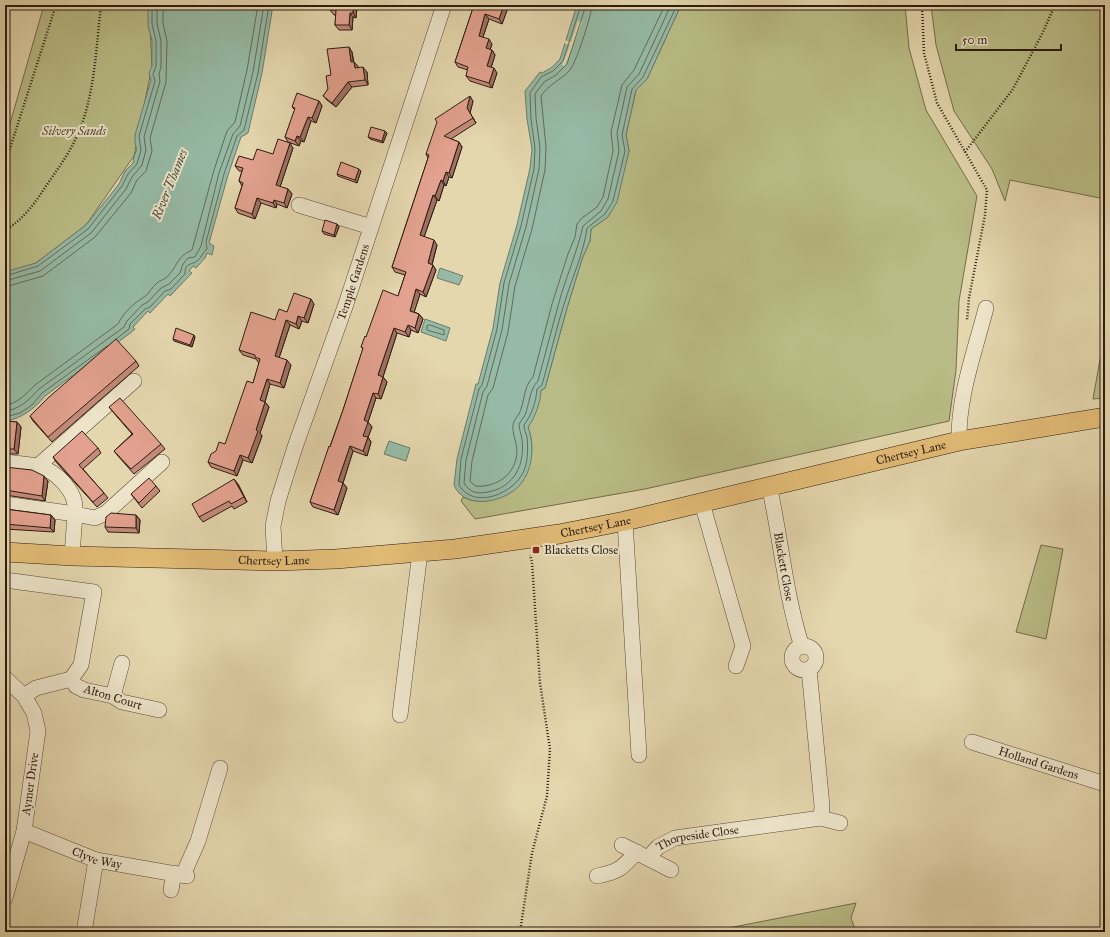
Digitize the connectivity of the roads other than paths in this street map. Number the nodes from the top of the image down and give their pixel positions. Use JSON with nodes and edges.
{"nodes":[{"id":1,"x":444,"y":5,"type":"edge"},
{"id":2,"x":299,"y":205,"type":"dead end"},
{"id":3,"x":371,"y":228,"type":"junction"},
{"id":4,"x":986,"y":308,"type":"dead end"},
{"id":5,"x":964,"y":352,"type":"dead end"},
{"id":6,"x":134,"y":381,"type":"dead end"},
{"id":7,"x":964,"y":389,"type":"junction"},
{"id":8,"x":1105,"y":417,"type":"edge"},
{"id":9,"x":959,"y":441,"type":"junction"},
{"id":10,"x":5,"y":462,"type":"edge"},
{"id":11,"x":162,"y":462,"type":"dead end"},
{"id":12,"x":39,"y":466,"type":"junction"},
{"id":13,"x":769,"y":485,"type":"junction"},
{"id":14,"x":702,"y":503,"type":"junction"},
{"id":15,"x":5,"y":504,"type":"edge"},
{"id":16,"x":75,"y":514,"type":"junction"},
{"id":17,"x":625,"y":521,"type":"junction"},
{"id":18,"x":5,"y":552,"type":"edge"},
{"id":19,"x":420,"y":552,"type":"junction"},
{"id":20,"x":72,"y":556,"type":"junction"},
{"id":21,"x":275,"y":561,"type":"junction"},
{"id":22,"x":5,"y":580,"type":"edge"},
{"id":23,"x":122,"y":663,"type":"dead end"},
{"id":24,"x":736,"y":666,"type":"dead end"},
{"id":25,"x":5,"y":678,"type":"edge"},
{"id":26,"x":71,"y":679,"type":"junction"},
{"id":27,"x":24,"y":696,"type":"junction"},
{"id":28,"x":113,"y":696,"type":"junction"},
{"id":29,"x":159,"y":710,"type":"dead end"},
{"id":30,"x":400,"y":715,"type":"dead end"},
{"id":31,"x":972,"y":742,"type":"dead end"},
{"id":32,"x":639,"y":755,"type":"dead end"},
{"id":33,"x":220,"y":768,"type":"dead end"},
{"id":34,"x":1105,"y":784,"type":"edge"},
{"id":35,"x":821,"y":818,"type":"junction"},
{"id":36,"x":840,"y":823,"type":"dead end"},
{"id":37,"x":24,"y":831,"type":"junction"},
{"id":38,"x":622,"y":844,"type":"dead end"},
{"id":39,"x":642,"y":855,"type":"junction"},
{"id":40,"x":96,"y":860,"type":"junction"},
{"id":41,"x":671,"y":870,"type":"dead end"},
{"id":42,"x":181,"y":875,"type":"junction"},
{"id":43,"x":597,"y":876,"type":"dead end"},
{"id":44,"x":171,"y":890,"type":"dead end"},
{"id":45,"x":5,"y":898,"type":"edge"},
{"id":46,"x":84,"y":932,"type":"edge"}],
"edges":[{"from":1,"to":3,"type":"street","name":"Temple Gardens"},
{"from":2,"to":3,"type":"street"},
{"from":3,"to":21,"type":"street","name":"Temple Gardens"},
{"from":4,"to":7,"type":"street"},
{"from":5,"to":7,"type":"street"},
{"from":6,"to":12,"type":"street"},
{"from":7,"to":9,"type":"street"},
{"from":8,"to":9,"type":"main road","name":"Chertsey Lane"},
{"from":9,"to":13,"type":"main road","name":"Chertsey Lane"},
{"from":10,"to":12,"type":"street"},
{"from":11,"to":16,"type":"street"},
{"from":12,"to":16,"type":"street"},
{"from":13,"to":14,"type":"main road","name":"Chertsey Lane"},
{"from":13,"to":35,"type":"street","name":"Blackett Close"},
{"from":14,"to":17,"type":"main road","name":"Chertsey Lane"},
{"from":14,"to":24,"type":"street"},
{"from":15,"to":16,"type":"street"},
{"from":16,"to":20,"type":"street"},
{"from":17,"to":19,"type":"main road","name":"Chertsey Lane"},
{"from":17,"to":32,"type":"street"},
{"from":18,"to":20,"type":"main road","name":"Chertsey Lane"},
{"from":19,"to":21,"type":"main road","name":"Chertsey Lane"},
{"from":19,"to":30,"type":"street"},
{"from":20,"to":21,"type":"main road","name":"Chertsey Lane"},
{"from":22,"to":26,"type":"street","name":"Alton Court"},
{"from":23,"to":28,"type":"street"},
{"from":25,"to":27,"type":"street","name":"Aymer Drive"},
{"from":26,"to":27,"type":"street","name":"Alton Court"},
{"from":26,"to":28,"type":"street","name":"Alton Court"},
{"from":27,"to":37,"type":"street","name":"Aymer Drive"},
{"from":28,"to":29,"type":"street","name":"Alton Court"},
{"from":31,"to":34,"type":"street","name":"Holland Gardens"},
{"from":33,"to":42,"type":"street"},
{"from":35,"to":36,"type":"street"},
{"from":35,"to":39,"type":"street","name":"Thorpeside Close"},
{"from":37,"to":40,"type":"street","name":"Clyve Way"},
{"from":37,"to":45,"type":"street","name":"Aymer Drive"},
{"from":38,"to":39,"type":"street","name":"Thorpeside Close"},
{"from":39,"to":41,"type":"street","name":"Thorpeside Close"},
{"from":39,"to":43,"type":"street"},
{"from":40,"to":42,"type":"street","name":"Clyve Way"},
{"from":40,"to":46,"type":"street"},
{"from":42,"to":44,"type":"street"}]}
